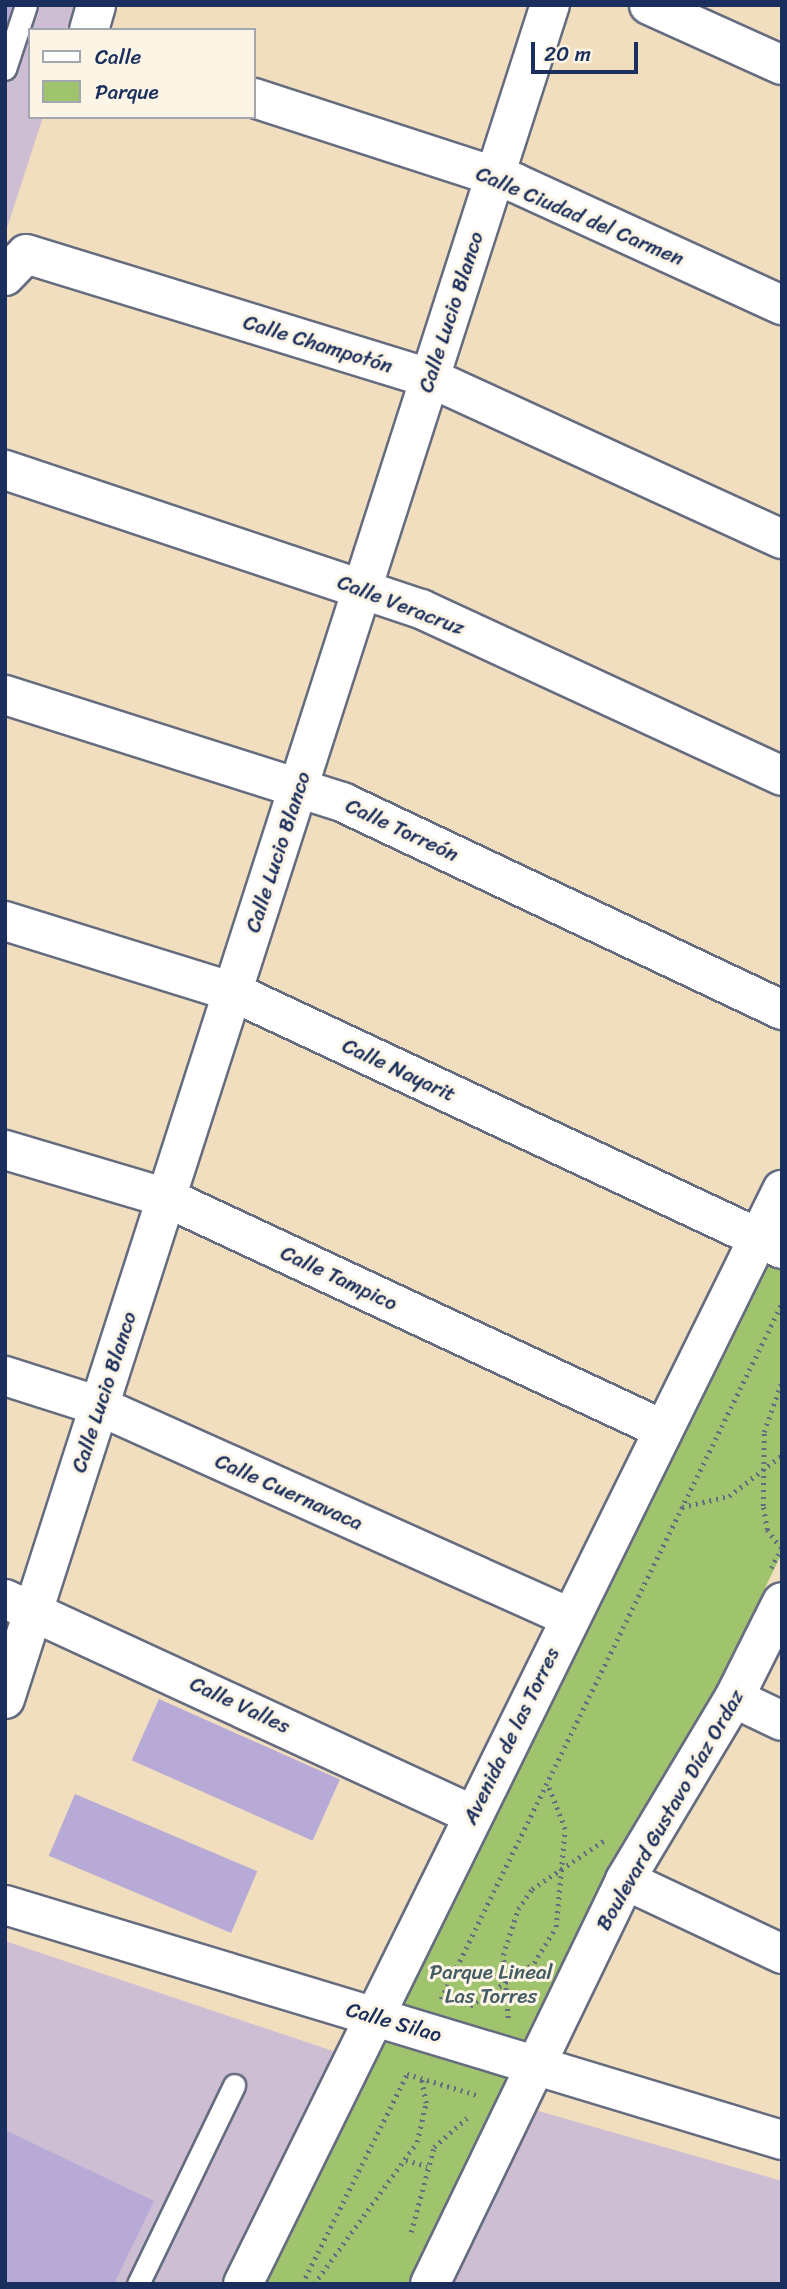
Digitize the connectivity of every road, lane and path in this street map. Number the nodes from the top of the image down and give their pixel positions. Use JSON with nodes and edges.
{"nodes":[{"id":1,"x":26,"y":5,"type":"edge"},
{"id":2,"x":96,"y":5,"type":"edge"},
{"id":3,"x":550,"y":5,"type":"edge"},
{"id":4,"x":649,"y":5,"type":"edge"},
{"id":5,"x":90,"y":28,"type":"edge"},
{"id":6,"x":782,"y":65,"type":"edge"},
{"id":7,"x":5,"y":69,"type":"edge"},
{"id":8,"x":256,"y":99,"type":"edge"},
{"id":9,"x":495,"y":176,"type":"junction"},
{"id":10,"x":5,"y":276,"type":"edge"},
{"id":11,"x":782,"y":305,"type":"edge"},
{"id":12,"x":430,"y":378,"type":"junction"},
{"id":13,"x":5,"y":470,"type":"edge"},
{"id":14,"x":782,"y":540,"type":"edge"},
{"id":15,"x":363,"y":588,"type":"junction"},
{"id":16,"x":5,"y":695,"type":"edge"},
{"id":17,"x":782,"y":776,"type":"edge"},
{"id":18,"x":299,"y":787,"type":"junction"},
{"id":19,"x":5,"y":921,"type":"edge"},
{"id":20,"x":233,"y":992,"type":"junction"},
{"id":21,"x":782,"y":1010,"type":"edge"},
{"id":22,"x":5,"y":1150,"type":"edge"},
{"id":23,"x":782,"y":1190,"type":"edge"},
{"id":24,"x":167,"y":1198,"type":"junction"},
{"id":25,"x":770,"y":1244,"type":"edge"},
{"id":26,"x":782,"y":1303,"type":"edge"},
{"id":27,"x":5,"y":1377,"type":"edge"},
{"id":28,"x":782,"y":1381,"type":"edge"},
{"id":29,"x":99,"y":1406,"type":"junction"},
{"id":30,"x":664,"y":1430,"type":"junction"},
{"id":31,"x":782,"y":1455,"type":"edge"},
{"id":32,"x":766,"y":1465,"type":"junction"},
{"id":33,"x":681,"y":1508,"type":"junction"},
{"id":34,"x":781,"y":1548,"type":"edge"},
{"id":35,"x":782,"y":1602,"type":"edge"},
{"id":36,"x":20,"y":1604,"type":"edge"},
{"id":37,"x":569,"y":1618,"type":"junction"},
{"id":38,"x":734,"y":1698,"type":"junction"},
{"id":39,"x":5,"y":1699,"type":"edge"},
{"id":40,"x":782,"y":1721,"type":"edge"},
{"id":41,"x":547,"y":1783,"type":"junction"},
{"id":42,"x":472,"y":1815,"type":"junction"},
{"id":43,"x":614,"y":1835,"type":"dead end"},
{"id":44,"x":563,"y":1867,"type":"junction"},
{"id":45,"x":625,"y":1880,"type":"junction"},
{"id":46,"x":5,"y":1905,"type":"edge"},
{"id":47,"x":782,"y":1954,"type":"edge"},
{"id":48,"x":503,"y":1984,"type":"junction"},
{"id":49,"x":439,"y":2002,"type":"dead end"},
{"id":50,"x":459,"y":2012,"type":"dead end"},
{"id":51,"x":372,"y":2017,"type":"junction"},
{"id":52,"x":512,"y":2033,"type":"dead end"},
{"id":53,"x":537,"y":2064,"type":"junction"},
{"id":54,"x":421,"y":2078,"type":"junction"},
{"id":55,"x":234,"y":2085,"type":"dead end"},
{"id":56,"x":491,"y":2098,"type":"dead end"},
{"id":57,"x":472,"y":2115,"type":"dead end"},
{"id":58,"x":782,"y":2140,"type":"edge"},
{"id":59,"x":406,"y":2160,"type":"junction"},
{"id":60,"x":427,"y":2166,"type":"junction"},
{"id":61,"x":407,"y":2246,"type":"dead end"},
{"id":62,"x":138,"y":2284,"type":"edge"},
{"id":63,"x":243,"y":2284,"type":"edge"},
{"id":64,"x":302,"y":2284,"type":"edge"},
{"id":65,"x":314,"y":2284,"type":"edge"},
{"id":66,"x":430,"y":2284,"type":"edge"}],
"edges":[{"from":1,"to":7,"type":"lane"},
{"from":2,"to":5,"type":"street"},
{"from":3,"to":9,"type":"street","name":"Calle Lucio Blanco"},
{"from":4,"to":6,"type":"street"},
{"from":8,"to":9,"type":"street","name":"Calle Ciudad del Carmen"},
{"from":9,"to":11,"type":"street","name":"Calle Ciudad del Carmen"},
{"from":9,"to":12,"type":"street","name":"Calle Lucio Blanco"},
{"from":10,"to":12,"type":"street","name":"Calle Champotón"},
{"from":12,"to":14,"type":"street","name":"Calle Champotón"},
{"from":12,"to":15,"type":"street","name":"Calle Lucio Blanco"},
{"from":13,"to":15,"type":"street","name":"Calle Veracruz"},
{"from":15,"to":17,"type":"street","name":"Calle Veracruz"},
{"from":15,"to":18,"type":"street","name":"Calle Lucio Blanco"},
{"from":16,"to":18,"type":"street","name":"Calle Torreón"},
{"from":18,"to":20,"type":"street","name":"Calle Lucio Blanco"},
{"from":18,"to":21,"type":"street","name":"Calle Torreón"},
{"from":19,"to":20,"type":"street","name":"Calle Nayarit"},
{"from":20,"to":24,"type":"street","name":"Calle Lucio Blanco"},
{"from":20,"to":25,"type":"street","name":"Calle Nayarit"},
{"from":22,"to":24,"type":"street","name":"Calle Tampico"},
{"from":23,"to":25,"type":"street","name":"Avenida de las Torres"},
{"from":24,"to":29,"type":"street","name":"Calle Lucio Blanco"},
{"from":24,"to":30,"type":"street","name":"Calle Tampico"},
{"from":25,"to":30,"type":"street","name":"Avenida de las Torres"},
{"from":26,"to":33,"type":"path"},
{"from":27,"to":29,"type":"street","name":"Calle Cuernavaca"},
{"from":28,"to":32,"type":"path"},
{"from":29,"to":36,"type":"street","name":"Calle Lucio Blanco"},
{"from":29,"to":37,"type":"street","name":"Calle Cuernavaca"},
{"from":30,"to":37,"type":"street","name":"Avenida de las Torres"},
{"from":31,"to":32,"type":"path"},
{"from":32,"to":33,"type":"path"},
{"from":32,"to":34,"type":"path"},
{"from":33,"to":41,"type":"path"},
{"from":35,"to":38,"type":"street","name":"Boulevard Gustavo Díaz Ordaz"},
{"from":36,"to":39,"type":"street","name":"Calle Lucio Blanco"},
{"from":36,"to":42,"type":"street","name":"Calle Valles"},
{"from":37,"to":42,"type":"street","name":"Avenida de las Torres"},
{"from":38,"to":40,"type":"street"},
{"from":38,"to":45,"type":"street","name":"Boulevard Gustavo Díaz Ordaz"},
{"from":41,"to":44,"type":"path"},
{"from":41,"to":49,"type":"path"},
{"from":42,"to":51,"type":"street","name":"Avenida de las Torres"},
{"from":43,"to":44,"type":"path"},
{"from":44,"to":48,"type":"path"},
{"from":44,"to":48,"type":"path"},
{"from":45,"to":47,"type":"street"},
{"from":45,"to":53,"type":"street","name":"Boulevard Gustavo Díaz Ordaz"},
{"from":46,"to":51,"type":"street","name":"Calle Silao"},
{"from":48,"to":50,"type":"path"},
{"from":48,"to":52,"type":"path"},
{"from":51,"to":53,"type":"street","name":"Calle Silao"},
{"from":51,"to":63,"type":"street","name":"Avenida de las Torres"},
{"from":53,"to":58,"type":"street","name":"Calle Silao"},
{"from":53,"to":66,"type":"street","name":"Boulevard Gustavo Díaz Ordaz"},
{"from":54,"to":56,"type":"path"},
{"from":54,"to":59,"type":"path"},
{"from":54,"to":64,"type":"path"},
{"from":55,"to":62,"type":"lane"},
{"from":57,"to":60,"type":"path"},
{"from":59,"to":60,"type":"path"},
{"from":59,"to":65,"type":"path"},
{"from":60,"to":61,"type":"path"}]}
